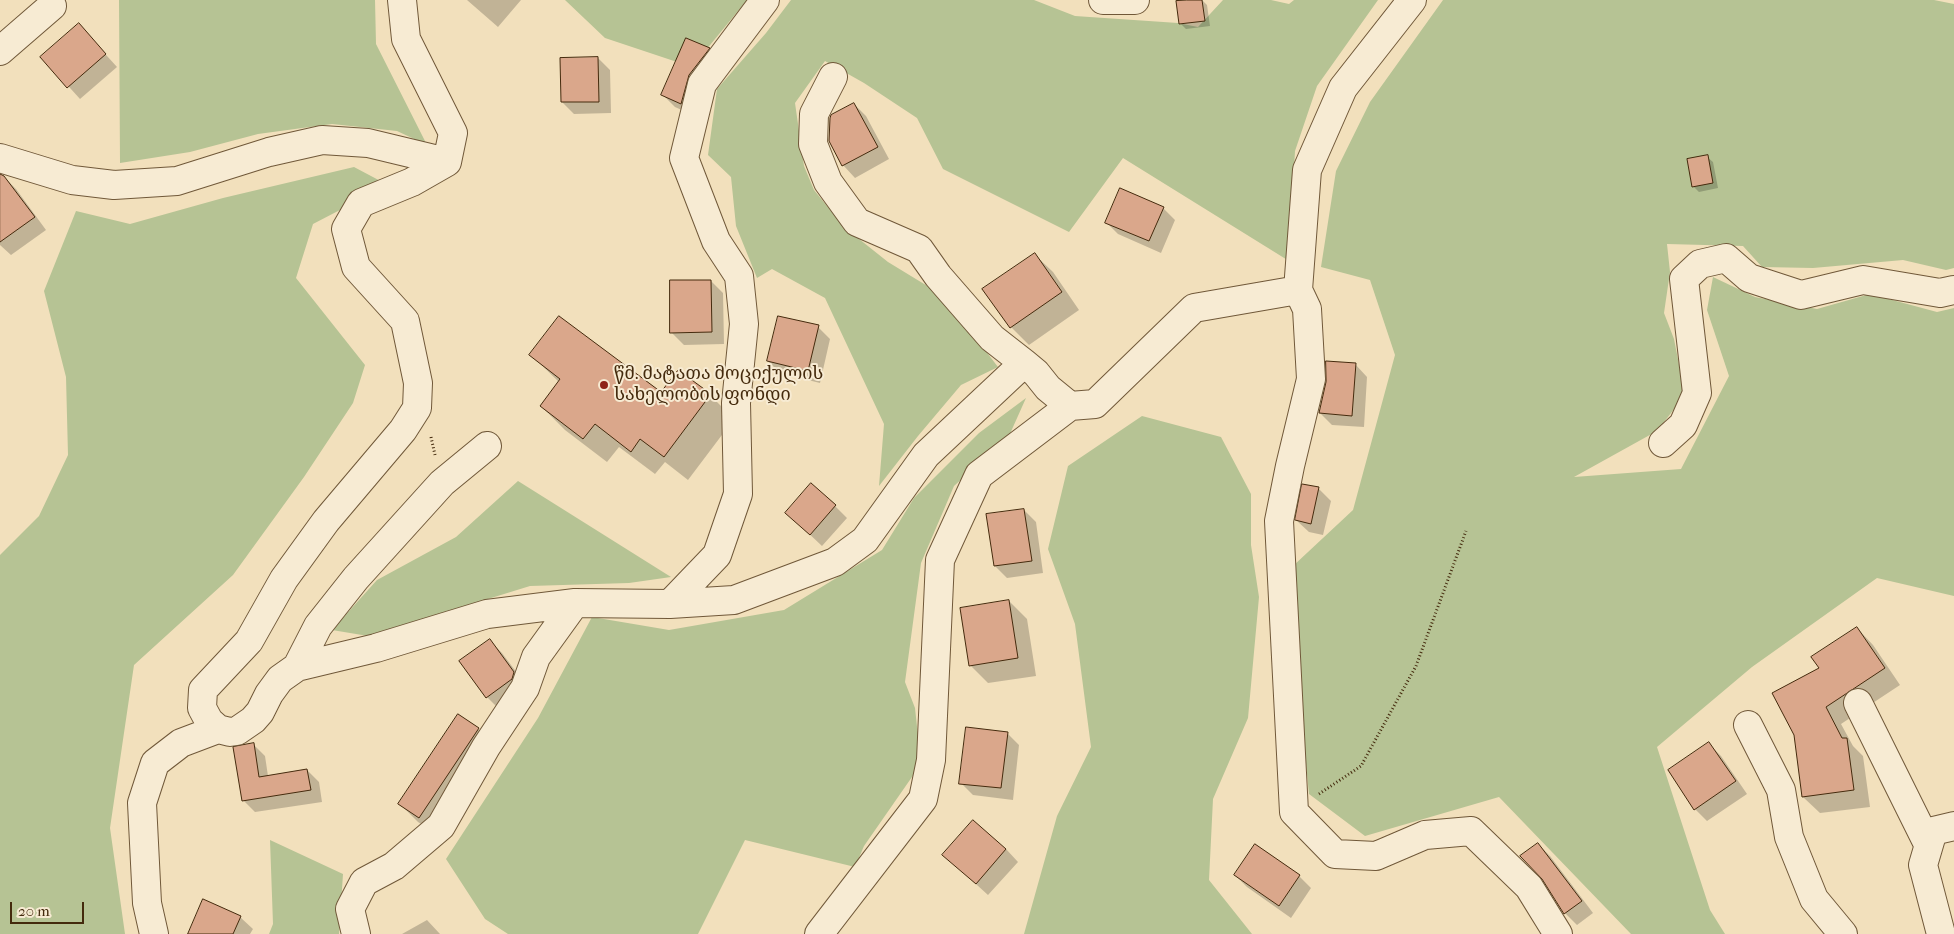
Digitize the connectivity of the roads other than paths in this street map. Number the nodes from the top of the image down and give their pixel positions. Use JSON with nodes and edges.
{"nodes":[{"id":1,"x":402,"y":0,"type":"edge"},
{"id":2,"x":765,"y":0,"type":"edge"},
{"id":3,"x":1103,"y":0,"type":"edge"},
{"id":4,"x":1135,"y":0,"type":"edge"},
{"id":5,"x":1412,"y":0,"type":"edge"},
{"id":6,"x":52,"y":6,"type":"dead end"},
{"id":7,"x":0,"y":51,"type":"edge"},
{"id":8,"x":833,"y":77,"type":"dead end"},
{"id":9,"x":0,"y":158,"type":"edge"},
{"id":10,"x":447,"y":162,"type":"junction"},
{"id":11,"x":1298,"y":290,"type":"junction"},
{"id":12,"x":1954,"y":290,"type":"edge"},
{"id":13,"x":1024,"y":363,"type":"junction"},
{"id":14,"x":1070,"y":406,"type":"junction"},
{"id":15,"x":1663,"y":443,"type":"dead end"},
{"id":16,"x":488,"y":446,"type":"dead end"},
{"id":17,"x":575,"y":603,"type":"junction"},
{"id":18,"x":670,"y":604,"type":"junction"},
{"id":19,"x":297,"y":667,"type":"junction"},
{"id":20,"x":1858,"y":703,"type":"dead end"},
{"id":21,"x":1748,"y":725,"type":"dead end"},
{"id":22,"x":218,"y":729,"type":"junction"},
{"id":23,"x":1954,"y":826,"type":"edge"},
{"id":24,"x":1928,"y":844,"type":"junction"},
{"id":25,"x":154,"y":934,"type":"edge"},
{"id":26,"x":356,"y":934,"type":"edge"},
{"id":27,"x":819,"y":934,"type":"edge"},
{"id":28,"x":1558,"y":934,"type":"edge"},
{"id":29,"x":1844,"y":934,"type":"edge"},
{"id":30,"x":1942,"y":934,"type":"edge"}],
"edges":[{"from":1,"to":10,"type":"street"},
{"from":2,"to":18,"type":"street"},
{"from":3,"to":4,"type":"street"},
{"from":5,"to":11,"type":"street"},
{"from":6,"to":7,"type":"street"},
{"from":8,"to":13,"type":"street"},
{"from":9,"to":10,"type":"street"},
{"from":10,"to":22,"type":"street"},
{"from":11,"to":14,"type":"street"},
{"from":11,"to":28,"type":"street"},
{"from":12,"to":15,"type":"street"},
{"from":13,"to":14,"type":"street"},
{"from":13,"to":18,"type":"street"},
{"from":14,"to":27,"type":"street"},
{"from":16,"to":19,"type":"street"},
{"from":17,"to":18,"type":"street"},
{"from":17,"to":19,"type":"street"},
{"from":17,"to":26,"type":"street"},
{"from":19,"to":22,"type":"street"},
{"from":20,"to":24,"type":"street"},
{"from":21,"to":29,"type":"street"},
{"from":22,"to":25,"type":"street"},
{"from":23,"to":24,"type":"street"},
{"from":24,"to":30,"type":"street"}]}
